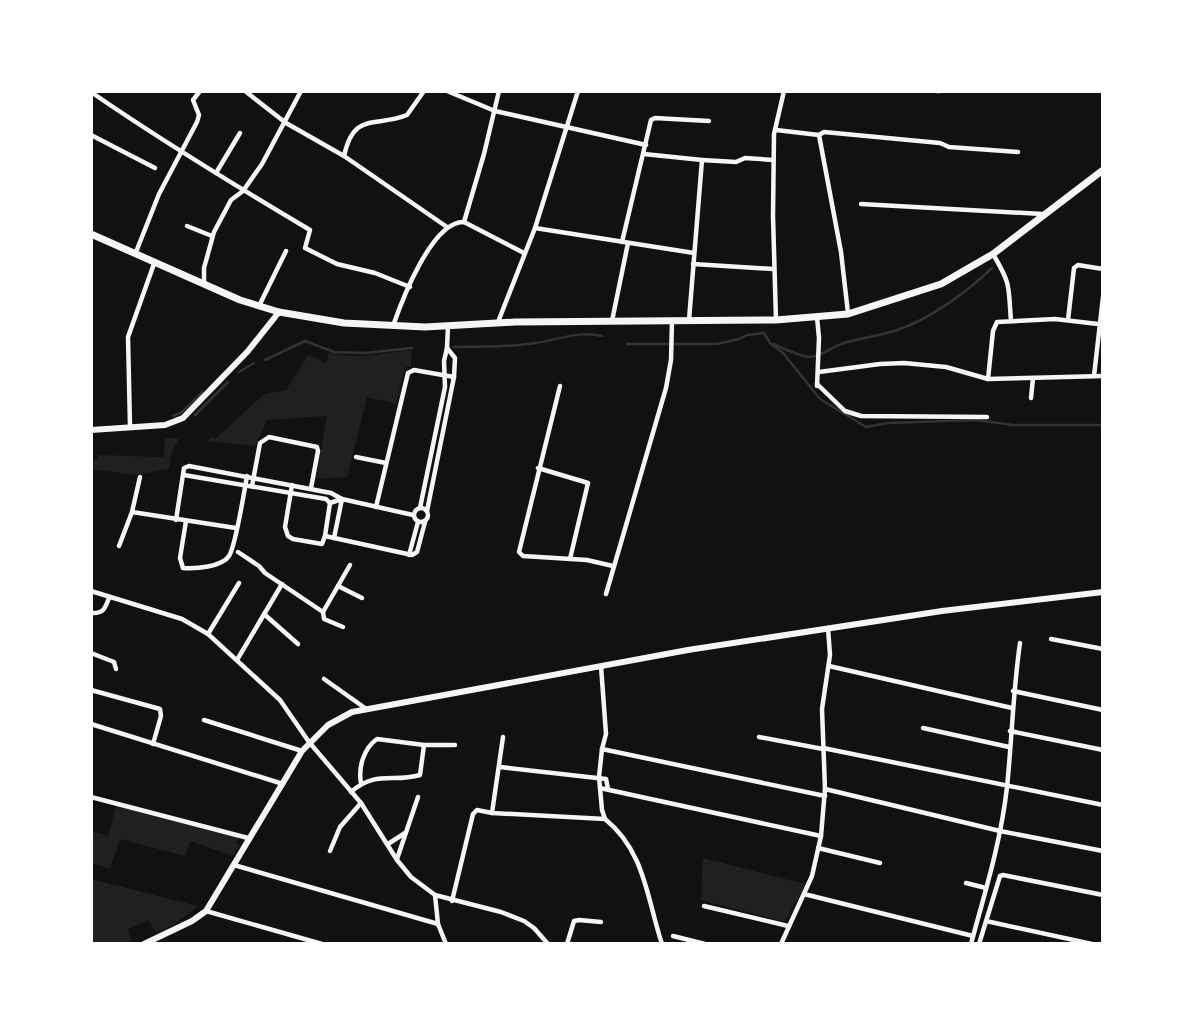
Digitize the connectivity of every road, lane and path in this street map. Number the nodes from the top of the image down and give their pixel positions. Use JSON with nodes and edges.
{"nodes":[{"id":1,"x":200,"y":91,"type":"edge"},
{"id":2,"x":245,"y":91,"type":"edge"},
{"id":3,"x":301,"y":91,"type":"edge"},
{"id":4,"x":424,"y":91,"type":"edge"},
{"id":5,"x":447,"y":91,"type":"edge"},
{"id":6,"x":499,"y":91,"type":"edge"},
{"id":7,"x":578,"y":91,"type":"edge"},
{"id":8,"x":784,"y":91,"type":"edge"},
{"id":9,"x":91,"y":92,"type":"edge"},
{"id":10,"x":495,"y":111,"type":"junction"},
{"id":11,"x":709,"y":121,"type":"dead end"},
{"id":12,"x":286,"y":123,"type":"junction"},
{"id":13,"x":565,"y":128,"type":"junction"},
{"id":14,"x":776,"y":130,"type":"junction"},
{"id":15,"x":240,"y":133,"type":"dead end"},
{"id":16,"x":91,"y":135,"type":"edge"},
{"id":17,"x":819,"y":135,"type":"junction"},
{"id":18,"x":646,"y":145,"type":"junction"},
{"id":19,"x":182,"y":151,"type":"junction"},
{"id":20,"x":1017,"y":152,"type":"dead end"},
{"id":21,"x":643,"y":154,"type":"junction"},
{"id":22,"x":344,"y":156,"type":"junction"},
{"id":23,"x":702,"y":160,"type":"junction"},
{"id":24,"x":773,"y":160,"type":"junction"},
{"id":25,"x":155,"y":168,"type":"dead end"},
{"id":26,"x":1103,"y":170,"type":"edge"},
{"id":27,"x":216,"y":173,"type":"junction"},
{"id":28,"x":243,"y":191,"type":"junction"},
{"id":29,"x":861,"y":204,"type":"dead end"},
{"id":30,"x":1046,"y":214,"type":"junction"},
{"id":31,"x":464,"y":222,"type":"junction"},
{"id":32,"x":187,"y":226,"type":"dead end"},
{"id":33,"x":447,"y":227,"type":"junction"},
{"id":34,"x":535,"y":228,"type":"junction"},
{"id":35,"x":91,"y":234,"type":"edge"},
{"id":36,"x":212,"y":236,"type":"junction"},
{"id":37,"x":625,"y":243,"type":"junction"},
{"id":38,"x":286,"y":251,"type":"dead end"},
{"id":39,"x":136,"y":252,"type":"junction"},
{"id":40,"x":524,"y":253,"type":"junction"},
{"id":41,"x":694,"y":253,"type":"junction"},
{"id":42,"x":995,"y":256,"type":"junction"},
{"id":43,"x":155,"y":261,"type":"junction"},
{"id":44,"x":693,"y":264,"type":"junction"},
{"id":45,"x":773,"y":269,"type":"junction"},
{"id":46,"x":1103,"y":269,"type":"edge"},
{"id":47,"x":204,"y":284,"type":"junction"},
{"id":48,"x":410,"y":287,"type":"junction"},
{"id":49,"x":1103,"y":297,"type":"edge"},
{"id":50,"x":259,"y":307,"type":"junction"},
{"id":51,"x":279,"y":312,"type":"junction"},
{"id":52,"x":848,"y":314,"type":"junction"},
{"id":53,"x":817,"y":317,"type":"junction"},
{"id":54,"x":672,"y":320,"type":"junction"},
{"id":55,"x":689,"y":320,"type":"junction"},
{"id":56,"x":776,"y":320,"type":"junction"},
{"id":57,"x":1068,"y":320,"type":"junction"},
{"id":58,"x":1011,"y":321,"type":"junction"},
{"id":59,"x":498,"y":322,"type":"junction"},
{"id":60,"x":612,"y":323,"type":"junction"},
{"id":61,"x":1098,"y":324,"type":"junction"},
{"id":62,"x":393,"y":326,"type":"junction"},
{"id":63,"x":448,"y":326,"type":"junction"},
{"id":64,"x":447,"y":348,"type":"junction"},
{"id":65,"x":818,"y":372,"type":"junction"},
{"id":66,"x":444,"y":375,"type":"junction"},
{"id":67,"x":1094,"y":376,"type":"junction"},
{"id":68,"x":1103,"y":376,"type":"edge"},
{"id":69,"x":454,"y":377,"type":"junction"},
{"id":70,"x":1033,"y":378,"type":"junction"},
{"id":71,"x":988,"y":379,"type":"junction"},
{"id":72,"x":560,"y":386,"type":"dead end"},
{"id":73,"x":1031,"y":398,"type":"dead end"},
{"id":74,"x":987,"y":417,"type":"dead end"},
{"id":75,"x":130,"y":426,"type":"junction"},
{"id":76,"x":91,"y":430,"type":"edge"},
{"id":77,"x":434,"y":445,"type":"junction"},
{"id":78,"x":441,"y":447,"type":"junction"},
{"id":79,"x":356,"y":457,"type":"dead end"},
{"id":80,"x":386,"y":463,"type":"junction"},
{"id":81,"x":538,"y":468,"type":"junction"},
{"id":82,"x":184,"y":475,"type":"junction"},
{"id":83,"x":247,"y":476,"type":"junction"},
{"id":84,"x":140,"y":477,"type":"dead end"},
{"id":85,"x":254,"y":477,"type":"junction"},
{"id":86,"x":245,"y":484,"type":"junction"},
{"id":87,"x":292,"y":485,"type":"junction"},
{"id":88,"x":252,"y":486,"type":"junction"},
{"id":89,"x":301,"y":486,"type":"junction"},
{"id":90,"x":311,"y":488,"type":"junction"},
{"id":91,"x":291,"y":494,"type":"junction"},
{"id":92,"x":300,"y":495,"type":"junction"},
{"id":93,"x":342,"y":499,"type":"junction"},
{"id":94,"x":330,"y":503,"type":"junction"},
{"id":95,"x":376,"y":507,"type":"junction"},
{"id":96,"x":420,"y":508,"type":"junction"},
{"id":97,"x":132,"y":512,"type":"junction"},
{"id":98,"x":427,"y":512,"type":"junction"},
{"id":99,"x":414,"y":514,"type":"junction"},
{"id":100,"x":176,"y":520,"type":"junction"},
{"id":101,"x":186,"y":521,"type":"junction"},
{"id":102,"x":418,"y":522,"type":"junction"},
{"id":103,"x":425,"y":522,"type":"junction"},
{"id":104,"x":236,"y":528,"type":"junction"},
{"id":105,"x":325,"y":536,"type":"junction"},
{"id":106,"x":334,"y":538,"type":"junction"},
{"id":107,"x":118,"y":546,"type":"dead end"},
{"id":108,"x":238,"y":552,"type":"dead end"},
{"id":109,"x":409,"y":555,"type":"junction"},
{"id":110,"x":570,"y":559,"type":"junction"},
{"id":111,"x":349,"y":565,"type":"dead end"},
{"id":112,"x":613,"y":566,"type":"junction"},
{"id":113,"x":239,"y":583,"type":"dead end"},
{"id":114,"x":282,"y":584,"type":"junction"},
{"id":115,"x":338,"y":586,"type":"junction"},
{"id":116,"x":91,"y":591,"type":"edge"},
{"id":117,"x":1103,"y":592,"type":"edge"},
{"id":118,"x":606,"y":594,"type":"dead end"},
{"id":119,"x":109,"y":598,"type":"junction"},
{"id":120,"x":362,"y":598,"type":"dead end"},
{"id":121,"x":323,"y":612,"type":"junction"},
{"id":122,"x":91,"y":614,"type":"edge"},
{"id":123,"x":264,"y":614,"type":"junction"},
{"id":124,"x":343,"y":628,"type":"dead end"},
{"id":125,"x":828,"y":628,"type":"junction"},
{"id":126,"x":208,"y":634,"type":"junction"},
{"id":127,"x":1051,"y":639,"type":"dead end"},
{"id":128,"x":1020,"y":643,"type":"dead end"},
{"id":129,"x":298,"y":644,"type":"dead end"},
{"id":130,"x":1103,"y":649,"type":"edge"},
{"id":131,"x":91,"y":653,"type":"edge"},
{"id":132,"x":237,"y":660,"type":"junction"},
{"id":133,"x":601,"y":666,"type":"junction"},
{"id":134,"x":830,"y":666,"type":"junction"},
{"id":135,"x":116,"y":669,"type":"dead end"},
{"id":136,"x":324,"y":679,"type":"dead end"},
{"id":137,"x":91,"y":690,"type":"edge"},
{"id":138,"x":1013,"y":691,"type":"junction"},
{"id":139,"x":365,"y":708,"type":"junction"},
{"id":140,"x":1012,"y":708,"type":"junction"},
{"id":141,"x":1103,"y":710,"type":"edge"},
{"id":142,"x":204,"y":720,"type":"dead end"},
{"id":143,"x":91,"y":724,"type":"edge"},
{"id":144,"x":923,"y":728,"type":"dead end"},
{"id":145,"x":1010,"y":731,"type":"junction"},
{"id":146,"x":503,"y":737,"type":"dead end"},
{"id":147,"x":759,"y":737,"type":"dead end"},
{"id":148,"x":309,"y":742,"type":"junction"},
{"id":149,"x":153,"y":744,"type":"junction"},
{"id":150,"x":424,"y":745,"type":"junction"},
{"id":151,"x":455,"y":745,"type":"dead end"},
{"id":152,"x":1009,"y":747,"type":"junction"},
{"id":153,"x":823,"y":748,"type":"junction"},
{"id":154,"x":602,"y":749,"type":"junction"},
{"id":155,"x":1103,"y":750,"type":"edge"},
{"id":156,"x":302,"y":751,"type":"junction"},
{"id":157,"x":500,"y":767,"type":"junction"},
{"id":158,"x":599,"y":777,"type":"junction"},
{"id":159,"x":361,"y":783,"type":"junction"},
{"id":160,"x":283,"y":784,"type":"junction"},
{"id":161,"x":1007,"y":787,"type":"junction"},
{"id":162,"x":600,"y":788,"type":"junction"},
{"id":163,"x":825,"y":789,"type":"junction"},
{"id":164,"x":608,"y":790,"type":"junction"},
{"id":165,"x":351,"y":792,"type":"junction"},
{"id":166,"x":825,"y":796,"type":"junction"},
{"id":167,"x":91,"y":797,"type":"edge"},
{"id":168,"x":418,"y":797,"type":"dead end"},
{"id":169,"x":361,"y":803,"type":"junction"},
{"id":170,"x":1103,"y":805,"type":"edge"},
{"id":171,"x":492,"y":813,"type":"junction"},
{"id":172,"x":605,"y":820,"type":"junction"},
{"id":173,"x":1000,"y":831,"type":"junction"},
{"id":174,"x":407,"y":832,"type":"junction"},
{"id":175,"x":821,"y":836,"type":"junction"},
{"id":176,"x":248,"y":838,"type":"junction"},
{"id":177,"x":388,"y":844,"type":"junction"},
{"id":178,"x":818,"y":848,"type":"junction"},
{"id":179,"x":1103,"y":850,"type":"edge"},
{"id":180,"x":330,"y":851,"type":"dead end"},
{"id":181,"x":397,"y":860,"type":"junction"},
{"id":182,"x":880,"y":863,"type":"dead end"},
{"id":183,"x":233,"y":865,"type":"junction"},
{"id":184,"x":966,"y":883,"type":"dead end"},
{"id":185,"x":986,"y":888,"type":"junction"},
{"id":186,"x":804,"y":894,"type":"junction"},
{"id":187,"x":435,"y":895,"type":"junction"},
{"id":188,"x":1103,"y":895,"type":"edge"},
{"id":189,"x":452,"y":901,"type":"junction"},
{"id":190,"x":704,"y":906,"type":"dead end"},
{"id":191,"x":206,"y":911,"type":"junction"},
{"id":192,"x":986,"y":920,"type":"junction"},
{"id":193,"x":601,"y":922,"type":"dead end"},
{"id":194,"x":438,"y":924,"type":"junction"},
{"id":195,"x":788,"y":926,"type":"junction"},
{"id":196,"x":673,"y":936,"type":"dead end"},
{"id":197,"x":973,"y":936,"type":"junction"},
{"id":198,"x":144,"y":944,"type":"edge"},
{"id":199,"x":322,"y":944,"type":"edge"},
{"id":200,"x":446,"y":944,"type":"edge"},
{"id":201,"x":548,"y":944,"type":"edge"},
{"id":202,"x":567,"y":944,"type":"edge"},
{"id":203,"x":662,"y":944,"type":"edge"},
{"id":204,"x":705,"y":944,"type":"edge"},
{"id":205,"x":781,"y":944,"type":"edge"},
{"id":206,"x":971,"y":944,"type":"edge"},
{"id":207,"x":979,"y":944,"type":"edge"},
{"id":208,"x":1092,"y":944,"type":"edge"}],
"edges":[{"from":1,"to":19,"type":"street"},
{"from":2,"to":12,"type":"street"},
{"from":3,"to":12,"type":"street"},
{"from":4,"to":22,"type":"street"},
{"from":5,"to":10,"type":"street"},
{"from":6,"to":10,"type":"street"},
{"from":7,"to":13,"type":"street"},
{"from":8,"to":14,"type":"street"},
{"from":9,"to":19,"type":"street"},
{"from":10,"to":13,"type":"street"},
{"from":10,"to":31,"type":"street"},
{"from":11,"to":18,"type":"street"},
{"from":12,"to":22,"type":"street"},
{"from":12,"to":28,"type":"street"},
{"from":13,"to":18,"type":"street"},
{"from":13,"to":34,"type":"street"},
{"from":14,"to":17,"type":"street"},
{"from":14,"to":24,"type":"street"},
{"from":15,"to":27,"type":"street"},
{"from":16,"to":25,"type":"street"},
{"from":17,"to":20,"type":"street"},
{"from":17,"to":52,"type":"street"},
{"from":18,"to":21,"type":"street"},
{"from":19,"to":27,"type":"street"},
{"from":19,"to":39,"type":"street"},
{"from":21,"to":23,"type":"street"},
{"from":21,"to":37,"type":"street"},
{"from":22,"to":33,"type":"street"},
{"from":23,"to":24,"type":"street"},
{"from":23,"to":41,"type":"street"},
{"from":24,"to":45,"type":"street"},
{"from":26,"to":30,"type":"main road"},
{"from":27,"to":28,"type":"street"},
{"from":28,"to":36,"type":"street"},
{"from":28,"to":48,"type":"street"},
{"from":29,"to":30,"type":"street"},
{"from":30,"to":42,"type":"main road"},
{"from":31,"to":33,"type":"street"},
{"from":31,"to":40,"type":"street"},
{"from":32,"to":36,"type":"street"},
{"from":33,"to":48,"type":"street"},
{"from":34,"to":37,"type":"street"},
{"from":34,"to":40,"type":"street"},
{"from":35,"to":39,"type":"main road"},
{"from":36,"to":47,"type":"street"},
{"from":37,"to":41,"type":"street"},
{"from":37,"to":60,"type":"street"},
{"from":38,"to":50,"type":"street"},
{"from":39,"to":43,"type":"main road"},
{"from":40,"to":59,"type":"street"},
{"from":41,"to":44,"type":"street"},
{"from":42,"to":52,"type":"main road"},
{"from":42,"to":58,"type":"street"},
{"from":43,"to":47,"type":"main road"},
{"from":43,"to":75,"type":"street"},
{"from":44,"to":45,"type":"street"},
{"from":44,"to":55,"type":"street"},
{"from":45,"to":56,"type":"street"},
{"from":46,"to":57,"type":"street"},
{"from":47,"to":50,"type":"main road"},
{"from":48,"to":62,"type":"street"},
{"from":49,"to":61,"type":"street"},
{"from":50,"to":51,"type":"main road"},
{"from":51,"to":62,"type":"main road"},
{"from":51,"to":75,"type":"main road"},
{"from":52,"to":53,"type":"main road"},
{"from":53,"to":56,"type":"main road"},
{"from":53,"to":65,"type":"street"},
{"from":54,"to":55,"type":"main road"},
{"from":54,"to":60,"type":"main road"},
{"from":54,"to":112,"type":"street"},
{"from":55,"to":56,"type":"main road"},
{"from":57,"to":58,"type":"street"},
{"from":57,"to":61,"type":"street"},
{"from":58,"to":71,"type":"street"},
{"from":59,"to":60,"type":"main road"},
{"from":59,"to":63,"type":"main road"},
{"from":61,"to":67,"type":"street"},
{"from":62,"to":63,"type":"main road"},
{"from":63,"to":64,"type":"street"},
{"from":64,"to":66,"type":"street"},
{"from":64,"to":69,"type":"street"},
{"from":65,"to":71,"type":"street"},
{"from":65,"to":74,"type":"street"},
{"from":66,"to":69,"type":"street"},
{"from":66,"to":77,"type":"street"},
{"from":66,"to":80,"type":"street"},
{"from":67,"to":68,"type":"street"},
{"from":67,"to":70,"type":"street"},
{"from":69,"to":78,"type":"street"},
{"from":70,"to":71,"type":"street"},
{"from":70,"to":73,"type":"street"},
{"from":72,"to":81,"type":"street"},
{"from":75,"to":76,"type":"main road"},
{"from":77,"to":78,"type":"street"},
{"from":77,"to":96,"type":"street"},
{"from":78,"to":98,"type":"street"},
{"from":79,"to":80,"type":"street"},
{"from":80,"to":95,"type":"street"},
{"from":81,"to":110,"type":"street"},
{"from":81,"to":110,"type":"street"},
{"from":82,"to":83,"type":"street"},
{"from":82,"to":86,"type":"street"},
{"from":82,"to":100,"type":"street"},
{"from":83,"to":85,"type":"street"},
{"from":83,"to":86,"type":"street"},
{"from":84,"to":97,"type":"street"},
{"from":85,"to":87,"type":"street"},
{"from":85,"to":88,"type":"street"},
{"from":85,"to":90,"type":"street"},
{"from":86,"to":88,"type":"street"},
{"from":86,"to":104,"type":"street"},
{"from":87,"to":89,"type":"street"},
{"from":87,"to":91,"type":"street"},
{"from":88,"to":91,"type":"street"},
{"from":89,"to":90,"type":"street"},
{"from":89,"to":92,"type":"street"},
{"from":90,"to":93,"type":"street"},
{"from":91,"to":92,"type":"street"},
{"from":91,"to":105,"type":"street"},
{"from":92,"to":94,"type":"street"},
{"from":93,"to":94,"type":"street"},
{"from":93,"to":95,"type":"street"},
{"from":93,"to":106,"type":"street"},
{"from":94,"to":105,"type":"street"},
{"from":95,"to":99,"type":"street"},
{"from":96,"to":98,"type":"street"},
{"from":96,"to":99,"type":"street"},
{"from":97,"to":100,"type":"street"},
{"from":97,"to":107,"type":"street"},
{"from":98,"to":103,"type":"street"},
{"from":99,"to":102,"type":"street"},
{"from":100,"to":101,"type":"street"},
{"from":101,"to":104,"type":"street"},
{"from":101,"to":104,"type":"street"},
{"from":102,"to":103,"type":"street"},
{"from":102,"to":109,"type":"street"},
{"from":103,"to":109,"type":"street"},
{"from":105,"to":106,"type":"street"},
{"from":106,"to":109,"type":"street"},
{"from":108,"to":114,"type":"street"},
{"from":110,"to":112,"type":"street"},
{"from":111,"to":115,"type":"street"},
{"from":112,"to":118,"type":"street"},
{"from":113,"to":126,"type":"street"},
{"from":114,"to":121,"type":"street"},
{"from":114,"to":123,"type":"street"},
{"from":115,"to":120,"type":"street"},
{"from":115,"to":121,"type":"street"},
{"from":116,"to":119,"type":"street"},
{"from":117,"to":125,"type":"main road"},
{"from":119,"to":122,"type":"street"},
{"from":119,"to":126,"type":"street"},
{"from":121,"to":124,"type":"street"},
{"from":123,"to":129,"type":"street"},
{"from":123,"to":132,"type":"street"},
{"from":125,"to":133,"type":"main road"},
{"from":125,"to":134,"type":"street"},
{"from":126,"to":132,"type":"street"},
{"from":127,"to":130,"type":"street"},
{"from":128,"to":138,"type":"street"},
{"from":131,"to":135,"type":"street"},
{"from":132,"to":148,"type":"street"},
{"from":133,"to":139,"type":"main road"},
{"from":133,"to":154,"type":"street"},
{"from":134,"to":140,"type":"street"},
{"from":134,"to":153,"type":"street"},
{"from":136,"to":139,"type":"street"},
{"from":137,"to":149,"type":"street"},
{"from":138,"to":140,"type":"street"},
{"from":138,"to":141,"type":"street"},
{"from":139,"to":148,"type":"main road"},
{"from":140,"to":145,"type":"street"},
{"from":142,"to":156,"type":"street"},
{"from":143,"to":149,"type":"street"},
{"from":144,"to":152,"type":"street"},
{"from":145,"to":152,"type":"street"},
{"from":145,"to":155,"type":"street"},
{"from":146,"to":157,"type":"street"},
{"from":147,"to":153,"type":"street"},
{"from":148,"to":156,"type":"main road"},
{"from":148,"to":165,"type":"street"},
{"from":149,"to":160,"type":"street"},
{"from":150,"to":151,"type":"street"},
{"from":150,"to":159,"type":"street"},
{"from":150,"to":159,"type":"street"},
{"from":152,"to":161,"type":"street"},
{"from":153,"to":161,"type":"street"},
{"from":153,"to":163,"type":"street"},
{"from":154,"to":158,"type":"street"},
{"from":154,"to":166,"type":"street"},
{"from":156,"to":160,"type":"main road"},
{"from":157,"to":158,"type":"street"},
{"from":157,"to":171,"type":"street"},
{"from":158,"to":162,"type":"street"},
{"from":158,"to":164,"type":"street"},
{"from":159,"to":165,"type":"street"},
{"from":160,"to":176,"type":"main road"},
{"from":161,"to":170,"type":"street"},
{"from":161,"to":173,"type":"street"},
{"from":162,"to":164,"type":"street"},
{"from":162,"to":172,"type":"street"},
{"from":163,"to":166,"type":"street"},
{"from":163,"to":173,"type":"street"},
{"from":164,"to":175,"type":"street"},
{"from":165,"to":169,"type":"street"},
{"from":166,"to":175,"type":"street"},
{"from":167,"to":176,"type":"street"},
{"from":168,"to":174,"type":"street"},
{"from":169,"to":177,"type":"street"},
{"from":169,"to":180,"type":"street"},
{"from":171,"to":172,"type":"street"},
{"from":171,"to":189,"type":"street"},
{"from":172,"to":203,"type":"street"},
{"from":173,"to":179,"type":"street"},
{"from":173,"to":185,"type":"street"},
{"from":174,"to":177,"type":"street"},
{"from":174,"to":181,"type":"street"},
{"from":175,"to":178,"type":"street"},
{"from":176,"to":183,"type":"main road"},
{"from":177,"to":181,"type":"street"},
{"from":178,"to":182,"type":"street"},
{"from":178,"to":186,"type":"street"},
{"from":181,"to":187,"type":"street"},
{"from":183,"to":191,"type":"main road"},
{"from":183,"to":194,"type":"street"},
{"from":184,"to":185,"type":"street"},
{"from":185,"to":197,"type":"street"},
{"from":186,"to":195,"type":"street"},
{"from":186,"to":197,"type":"street"},
{"from":187,"to":189,"type":"street"},
{"from":187,"to":194,"type":"street"},
{"from":188,"to":192,"type":"street"},
{"from":189,"to":201,"type":"street"},
{"from":190,"to":195,"type":"street"},
{"from":191,"to":198,"type":"main road"},
{"from":191,"to":199,"type":"street"},
{"from":192,"to":207,"type":"street"},
{"from":192,"to":208,"type":"street"},
{"from":193,"to":202,"type":"street"},
{"from":194,"to":200,"type":"street"},
{"from":195,"to":205,"type":"street"},
{"from":196,"to":204,"type":"street"},
{"from":197,"to":206,"type":"street"}]}
